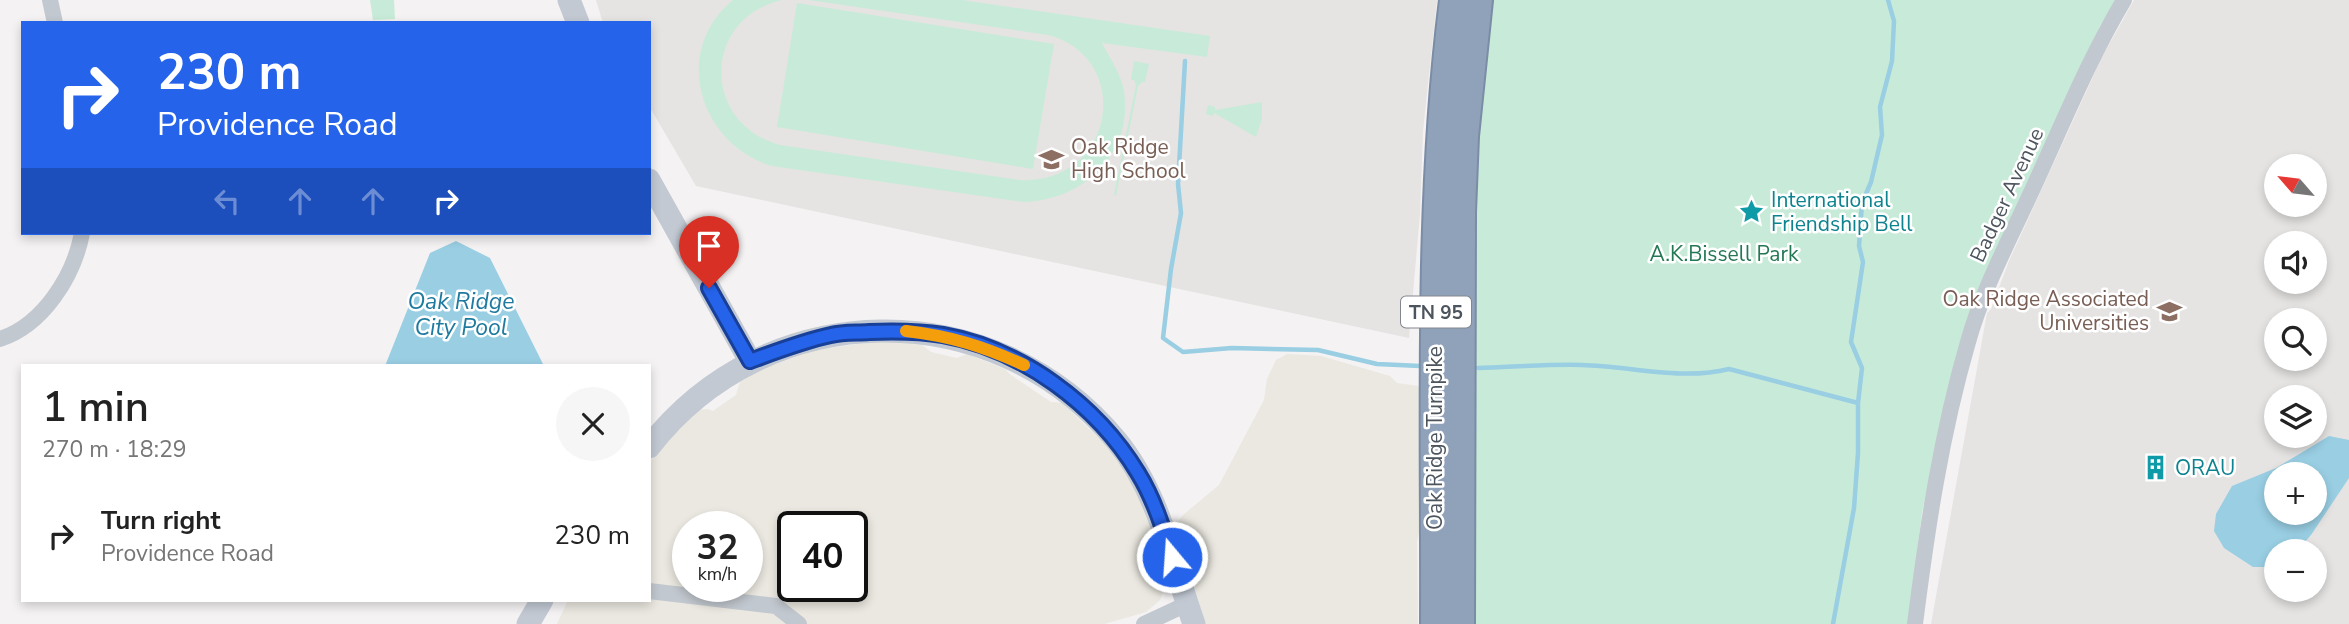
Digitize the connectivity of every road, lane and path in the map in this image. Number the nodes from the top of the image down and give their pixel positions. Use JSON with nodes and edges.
{"nodes":[{"id":1,"x":50,"y":0,"type":"edge"},
{"id":2,"x":569,"y":0,"type":"edge"},
{"id":3,"x":1454,"y":0,"type":"edge"},
{"id":4,"x":1478,"y":0,"type":"edge"},
{"id":5,"x":2124,"y":0,"type":"edge"},
{"id":6,"x":55,"y":21,"type":"edge"},
{"id":7,"x":577,"y":21,"type":"edge"},
{"id":8,"x":651,"y":184,"type":"edge"},
{"id":9,"x":82,"y":235,"type":"edge"},
{"id":10,"x":0,"y":339,"type":"edge"},
{"id":11,"x":750,"y":361,"type":"junction"},
{"id":12,"x":651,"y":445,"type":"edge"},
{"id":13,"x":651,"y":591,"type":"edge"},
{"id":14,"x":540,"y":602,"type":"edge"},
{"id":15,"x":1191,"y":614,"type":"edge"},
{"id":16,"x":528,"y":624,"type":"edge"},
{"id":17,"x":799,"y":624,"type":"edge"},
{"id":18,"x":1144,"y":624,"type":"edge"},
{"id":19,"x":1435,"y":624,"type":"edge"},
{"id":20,"x":1460,"y":624,"type":"edge"},
{"id":21,"x":1915,"y":624,"type":"edge"}],
"edges":[{"from":1,"to":6,"type":"street"},
{"from":2,"to":7,"type":"street"},
{"from":3,"to":19,"type":"highway","name":"Oak Ridge Turnpike","number":"TN 95"},
{"from":4,"to":20,"type":"highway","name":"Oak Ridge Turnpike","number":"TN 95"},
{"from":5,"to":21,"type":"street","name":"Badger Avenue"},
{"from":8,"to":11,"type":"street"},
{"from":9,"to":10,"type":"street"},
{"from":11,"to":12,"type":"street"},
{"from":11,"to":15,"type":"street"},
{"from":13,"to":17,"type":"street"},
{"from":14,"to":16,"type":"street"},
{"from":15,"to":18,"type":"street"}]}
